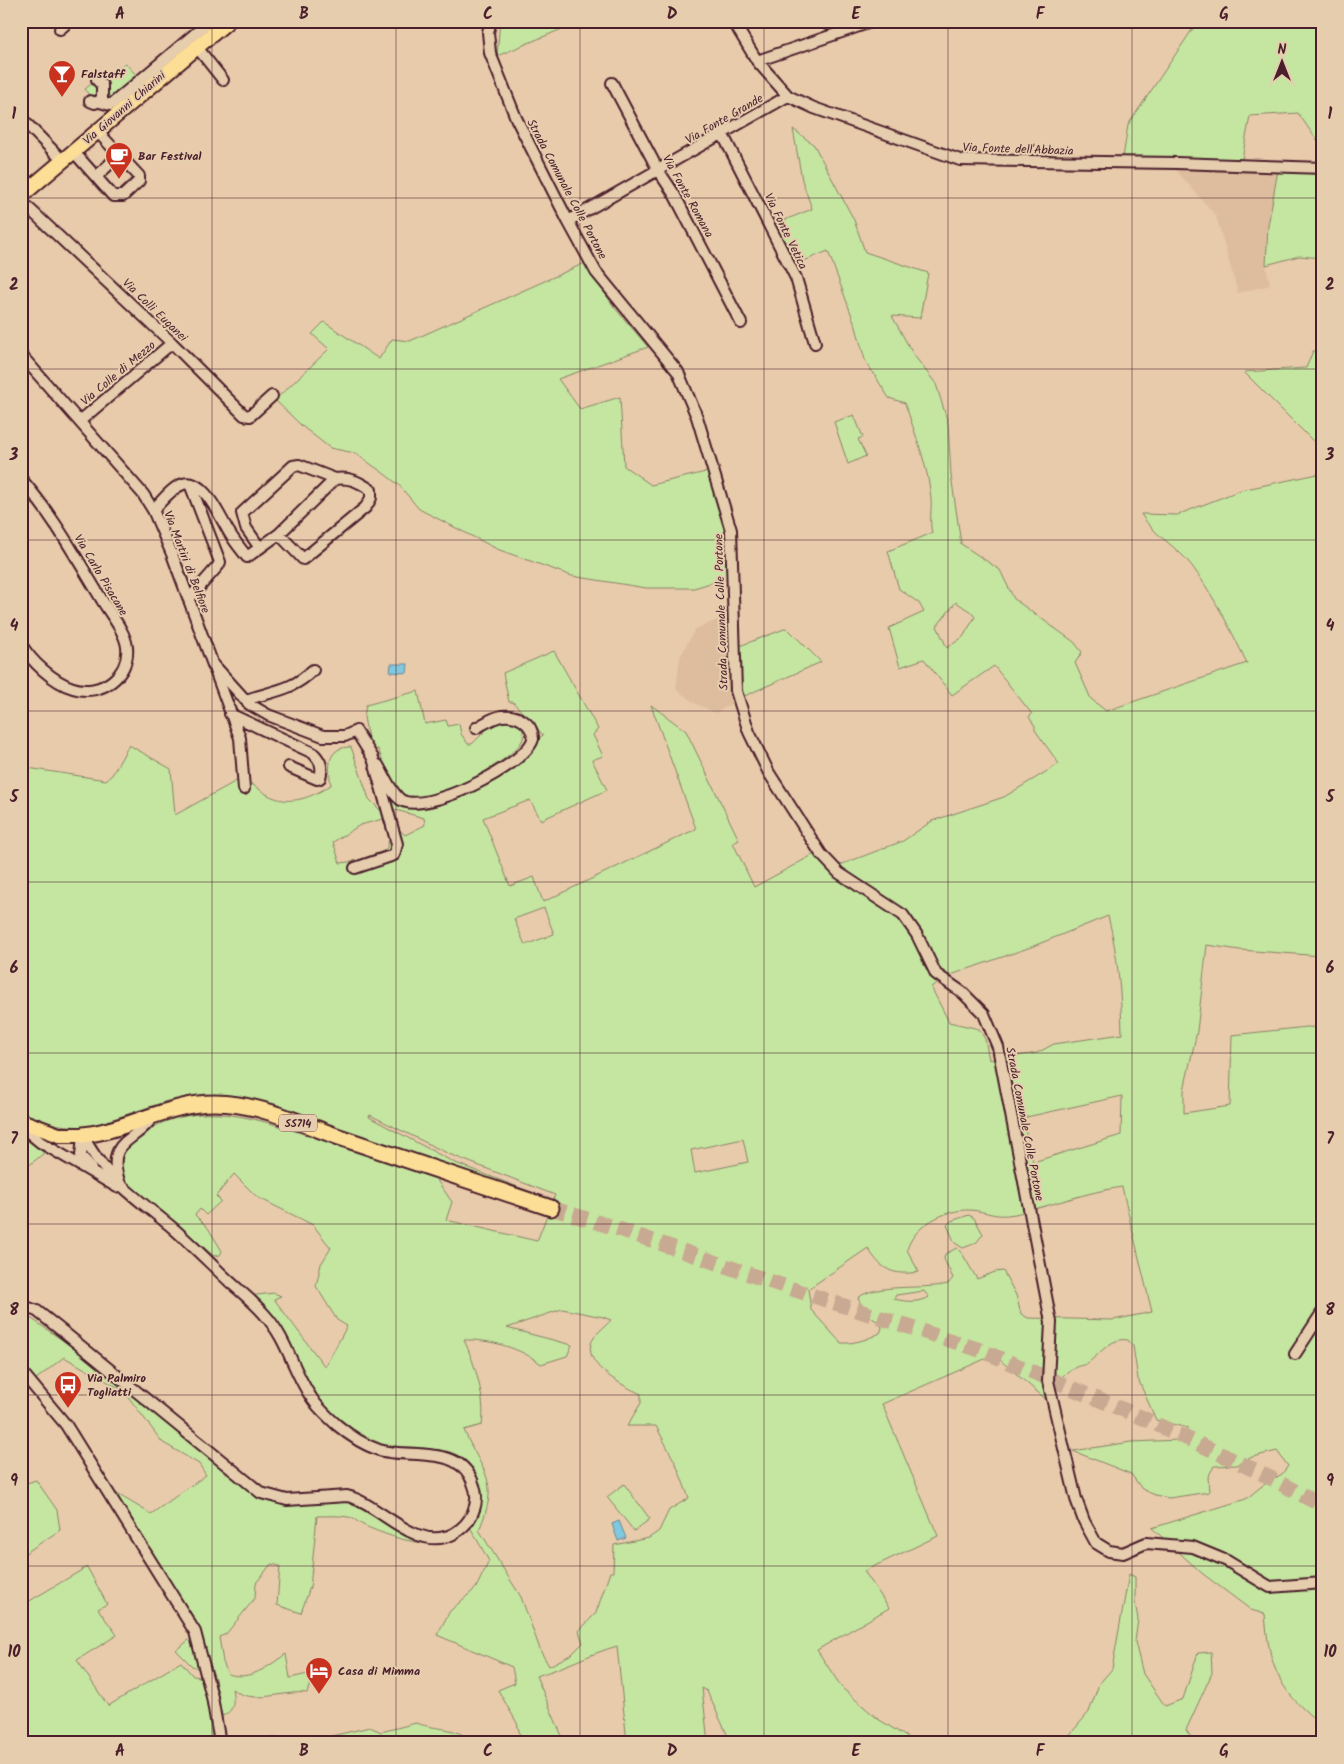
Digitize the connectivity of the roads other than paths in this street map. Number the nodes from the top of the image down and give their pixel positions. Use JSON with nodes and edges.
{"nodes":[{"id":1,"x":69,"y":21,"type":"edge"},
{"id":2,"x":210,"y":21,"type":"edge"},
{"id":3,"x":228,"y":21,"type":"edge"},
{"id":4,"x":491,"y":21,"type":"edge"},
{"id":5,"x":734,"y":21,"type":"edge"},
{"id":6,"x":874,"y":21,"type":"edge"},
{"id":7,"x":60,"y":29,"type":"dead end"},
{"id":8,"x":196,"y":46,"type":"junction"},
{"id":9,"x":757,"y":62,"type":"junction"},
{"id":10,"x":97,"y":80,"type":"dead end"},
{"id":11,"x":223,"y":80,"type":"dead end"},
{"id":12,"x":612,"y":83,"type":"dead end"},
{"id":13,"x":788,"y":96,"type":"junction"},
{"id":14,"x":21,"y":118,"type":"edge"},
{"id":15,"x":96,"y":131,"type":"junction"},
{"id":16,"x":723,"y":134,"type":"junction"},
{"id":17,"x":68,"y":156,"type":"junction"},
{"id":18,"x":118,"y":156,"type":"junction"},
{"id":19,"x":1323,"y":168,"type":"edge"},
{"id":20,"x":658,"y":170,"type":"junction"},
{"id":21,"x":96,"y":177,"type":"junction"},
{"id":22,"x":21,"y":196,"type":"edge"},
{"id":23,"x":21,"y":201,"type":"edge"},
{"id":24,"x":568,"y":221,"type":"junction"},
{"id":25,"x":741,"y":323,"type":"dead end"},
{"id":26,"x":172,"y":343,"type":"junction"},
{"id":27,"x":815,"y":343,"type":"dead end"},
{"id":28,"x":21,"y":355,"type":"edge"},
{"id":29,"x":272,"y":396,"type":"dead end"},
{"id":30,"x":80,"y":422,"type":"junction"},
{"id":31,"x":21,"y":479,"type":"edge"},
{"id":32,"x":335,"y":479,"type":"junction"},
{"id":33,"x":190,"y":484,"type":"junction"},
{"id":34,"x":153,"y":510,"type":"junction"},
{"id":35,"x":279,"y":534,"type":"junction"},
{"id":36,"x":260,"y":548,"type":"junction"},
{"id":37,"x":189,"y":599,"type":"junction"},
{"id":38,"x":21,"y":644,"type":"edge"},
{"id":39,"x":211,"y":661,"type":"junction"},
{"id":40,"x":313,"y":670,"type":"dead end"},
{"id":41,"x":246,"y":700,"type":"junction"},
{"id":42,"x":230,"y":714,"type":"junction"},
{"id":43,"x":476,"y":728,"type":"dead end"},
{"id":44,"x":373,"y":758,"type":"junction"},
{"id":45,"x":289,"y":767,"type":"dead end"},
{"id":46,"x":244,"y":789,"type":"dead end"},
{"id":47,"x":355,"y":868,"type":"dead end"},
{"id":48,"x":154,"y":1115,"type":"junction"},
{"id":49,"x":21,"y":1120,"type":"edge"},
{"id":50,"x":21,"y":1126,"type":"edge"},
{"id":51,"x":83,"y":1135,"type":"junction"},
{"id":52,"x":106,"y":1180,"type":"junction"},
{"id":53,"x":119,"y":1182,"type":"junction"},
{"id":54,"x":133,"y":1196,"type":"junction"},
{"id":55,"x":551,"y":1208,"type":"tunnel mouth"},
{"id":56,"x":21,"y":1305,"type":"edge"},
{"id":57,"x":1323,"y":1310,"type":"edge"},
{"id":58,"x":1295,"y":1354,"type":"dead end"},
{"id":59,"x":21,"y":1371,"type":"edge"},
{"id":60,"x":1323,"y":1583,"type":"edge"},
{"id":61,"x":220,"y":1743,"type":"edge"}],
"edges":[{"from":1,"to":7,"type":"street"},
{"from":2,"to":10,"type":"street"},
{"from":3,"to":8,"type":"main road","name":"Via Giovanni Chiarini"},
{"from":4,"to":24,"type":"street","name":"Strada Comunale Colle Portone"},
{"from":5,"to":9,"type":"street","name":"Via Fonte dell'Abbazia"},
{"from":6,"to":9,"type":"street"},
{"from":8,"to":11,"type":"street"},
{"from":8,"to":15,"type":"main road","name":"Via Giovanni Chiarini"},
{"from":9,"to":13,"type":"street","name":"Via Fonte dell'Abbazia"},
{"from":12,"to":20,"type":"street","name":"Via Fonte Romana"},
{"from":13,"to":16,"type":"street","name":"Via Fonte Grande"},
{"from":13,"to":19,"type":"street","name":"Via Fonte dell'Abbazia"},
{"from":14,"to":17,"type":"street"},
{"from":15,"to":17,"type":"main road","name":"Via Giovanni Chiarini"},
{"from":15,"to":18,"type":"street"},
{"from":16,"to":20,"type":"street","name":"Via Fonte Grande"},
{"from":16,"to":27,"type":"street","name":"Via Fonte Vetica"},
{"from":17,"to":21,"type":"street"},
{"from":17,"to":22,"type":"main road","name":"Via Giovanni Chiarini"},
{"from":18,"to":21,"type":"street"},
{"from":18,"to":21,"type":"street"},
{"from":20,"to":24,"type":"street","name":"Via Fonte Grande"},
{"from":20,"to":25,"type":"street","name":"Via Fonte Romana"},
{"from":23,"to":26,"type":"street","name":"Via Colli Euganei"},
{"from":24,"to":60,"type":"street","name":"Strada Comunale Colle Portone"},
{"from":26,"to":29,"type":"street","name":"Via Colli Euganei"},
{"from":26,"to":30,"type":"street","name":"Via Colle di Mezzo"},
{"from":28,"to":30,"type":"street","name":"Via Martiri di Belfiore"},
{"from":30,"to":34,"type":"street","name":"Via Martiri di Belfiore"},
{"from":31,"to":38,"type":"street","name":"Via Carlo Pisacane"},
{"from":32,"to":35,"type":"street"},
{"from":32,"to":35,"type":"street"},
{"from":32,"to":36,"type":"street"},
{"from":33,"to":34,"type":"street"},
{"from":33,"to":36,"type":"street"},
{"from":33,"to":37,"type":"street"},
{"from":34,"to":37,"type":"street","name":"Via Martiri di Belfiore"},
{"from":35,"to":36,"type":"street"},
{"from":37,"to":39,"type":"street","name":"Via Martiri di Belfiore"},
{"from":39,"to":41,"type":"street"},
{"from":39,"to":42,"type":"street","name":"Via Martiri di Belfiore"},
{"from":40,"to":41,"type":"street"},
{"from":41,"to":44,"type":"street"},
{"from":42,"to":45,"type":"street"},
{"from":42,"to":46,"type":"street","name":"Via Martiri di Belfiore"},
{"from":43,"to":44,"type":"street"},
{"from":44,"to":47,"type":"street"},
{"from":48,"to":51,"type":"highway","number":"SS714"},
{"from":48,"to":53,"type":"street"},
{"from":48,"to":55,"type":"highway","number":"SS714"},
{"from":49,"to":51,"type":"main road"},
{"from":50,"to":52,"type":"street"},
{"from":51,"to":52,"type":"street"},
{"from":51,"to":53,"type":"street"},
{"from":52,"to":54,"type":"street"},
{"from":53,"to":54,"type":"street"},
{"from":54,"to":56,"type":"street"},
{"from":57,"to":58,"type":"street"},
{"from":59,"to":61,"type":"street"}]}
